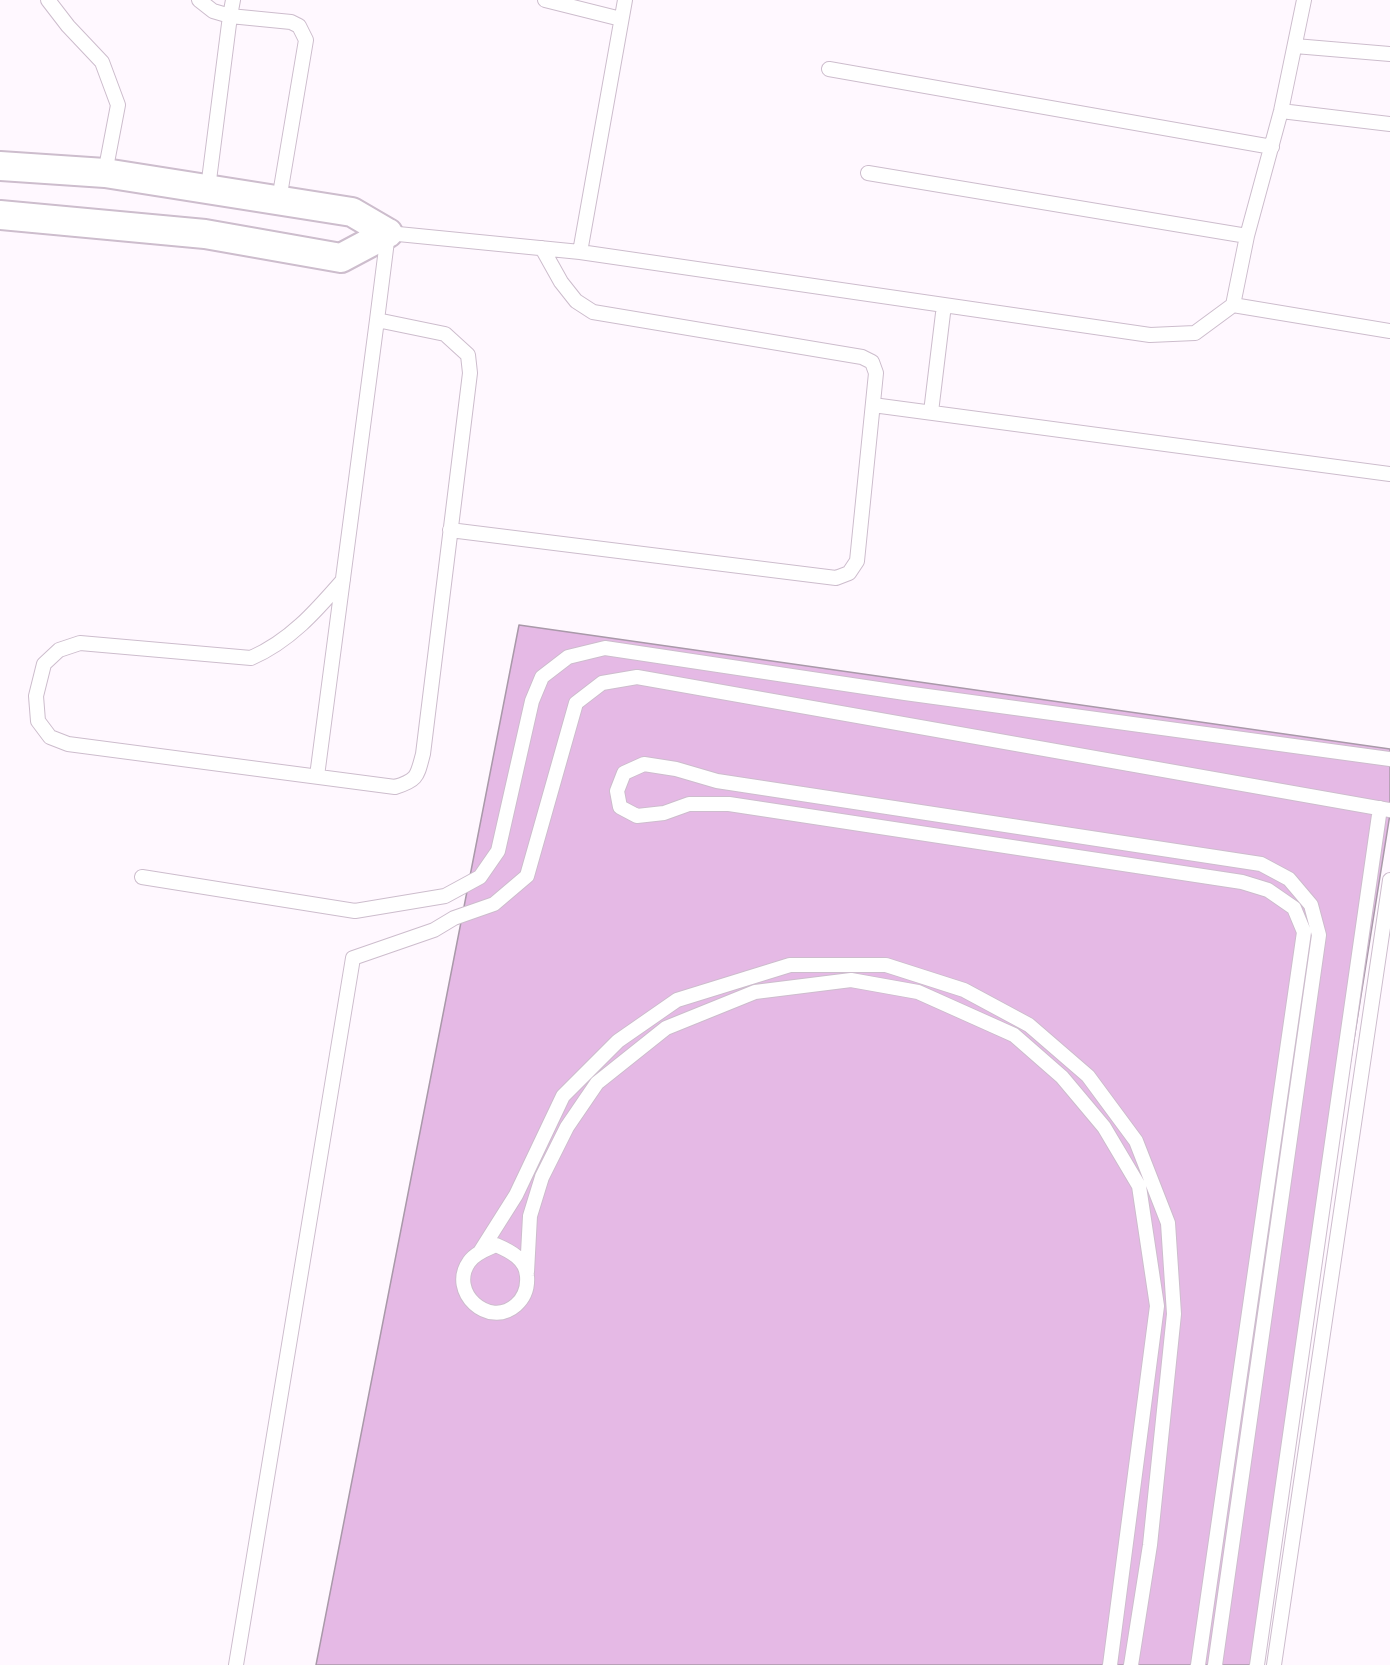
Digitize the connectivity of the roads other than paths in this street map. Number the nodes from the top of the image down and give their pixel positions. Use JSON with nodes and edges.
{"nodes":[{"id":1,"x":48,"y":0,"type":"edge"},
{"id":2,"x":199,"y":0,"type":"edge"},
{"id":3,"x":233,"y":0,"type":"edge"},
{"id":4,"x":545,"y":0,"type":"edge"},
{"id":5,"x":625,"y":0,"type":"edge"},
{"id":6,"x":1304,"y":0,"type":"edge"},
{"id":7,"x":230,"y":16,"type":"junction"},
{"id":8,"x":621,"y":19,"type":"junction"},
{"id":9,"x":1294,"y":46,"type":"junction"},
{"id":10,"x":1390,"y":54,"type":"edge"},
{"id":11,"x":829,"y":69,"type":"dead end"},
{"id":12,"x":1281,"y":111,"type":"junction"},
{"id":13,"x":1390,"y":124,"type":"edge"},
{"id":14,"x":1272,"y":147,"type":"junction"},
{"id":15,"x":0,"y":166,"type":"edge"},
{"id":16,"x":105,"y":173,"type":"junction"},
{"id":17,"x":868,"y":173,"type":"dead end"},
{"id":18,"x":208,"y":188,"type":"junction"},
{"id":19,"x":279,"y":200,"type":"junction"},
{"id":20,"x":0,"y":215,"type":"edge"},
{"id":21,"x":388,"y":233,"type":"junction"},
{"id":22,"x":205,"y":234,"type":"junction"},
{"id":23,"x":1247,"y":236,"type":"junction"},
{"id":24,"x":542,"y":248,"type":"junction"},
{"id":25,"x":580,"y":252,"type":"junction"},
{"id":26,"x":944,"y":305,"type":"junction"},
{"id":27,"x":1233,"y":305,"type":"junction"},
{"id":28,"x":377,"y":320,"type":"junction"},
{"id":29,"x":1390,"y":331,"type":"edge"},
{"id":30,"x":873,"y":405,"type":"junction"},
{"id":31,"x":931,"y":412,"type":"junction"},
{"id":32,"x":1390,"y":474,"type":"edge"},
{"id":33,"x":450,"y":530,"type":"junction"},
{"id":34,"x":343,"y":580,"type":"junction"},
{"id":35,"x":1390,"y":759,"type":"edge"},
{"id":36,"x":317,"y":776,"type":"junction"},
{"id":37,"x":1385,"y":809,"type":"edge"},
{"id":38,"x":142,"y":877,"type":"dead end"},
{"id":39,"x":1390,"y":879,"type":"edge"},
{"id":40,"x":480,"y":1252,"type":"junction"},
{"id":41,"x":527,"y":1272,"type":"junction"},
{"id":42,"x":236,"y":1665,"type":"edge"},
{"id":43,"x":1110,"y":1665,"type":"edge"},
{"id":44,"x":1131,"y":1665,"type":"edge"},
{"id":45,"x":1198,"y":1665,"type":"edge"},
{"id":46,"x":1215,"y":1665,"type":"edge"},
{"id":47,"x":1257,"y":1665,"type":"edge"},
{"id":48,"x":1274,"y":1665,"type":"edge"}],
"edges":[{"from":1,"to":16,"type":"lane"},
{"from":2,"to":7,"type":"lane"},
{"from":3,"to":7,"type":"lane"},
{"from":4,"to":8,"type":"lane"},
{"from":5,"to":8,"type":"lane"},
{"from":6,"to":9,"type":"lane"},
{"from":7,"to":18,"type":"lane"},
{"from":7,"to":19,"type":"lane"},
{"from":8,"to":25,"type":"lane"},
{"from":9,"to":10,"type":"lane"},
{"from":9,"to":12,"type":"lane"},
{"from":11,"to":14,"type":"lane"},
{"from":12,"to":13,"type":"lane"},
{"from":12,"to":14,"type":"lane"},
{"from":14,"to":23,"type":"lane"},
{"from":15,"to":16,"type":"street"},
{"from":16,"to":18,"type":"street"},
{"from":17,"to":23,"type":"lane"},
{"from":18,"to":19,"type":"street"},
{"from":18,"to":22,"type":"street"},
{"from":19,"to":21,"type":"street"},
{"from":20,"to":22,"type":"street"},
{"from":21,"to":22,"type":"street"},
{"from":21,"to":24,"type":"lane"},
{"from":21,"to":28,"type":"lane"},
{"from":23,"to":27,"type":"lane"},
{"from":24,"to":25,"type":"lane"},
{"from":24,"to":30,"type":"lane"},
{"from":25,"to":26,"type":"lane"},
{"from":26,"to":27,"type":"lane"},
{"from":26,"to":31,"type":"lane"},
{"from":27,"to":29,"type":"lane"},
{"from":28,"to":33,"type":"lane"},
{"from":28,"to":34,"type":"lane"},
{"from":30,"to":31,"type":"lane"},
{"from":30,"to":33,"type":"lane"},
{"from":31,"to":32,"type":"lane"},
{"from":33,"to":36,"type":"lane"},
{"from":34,"to":36,"type":"lane"},
{"from":34,"to":36,"type":"lane"},
{"from":35,"to":38,"type":"lane"},
{"from":37,"to":42,"type":"lane"},
{"from":37,"to":47,"type":"lane"},
{"from":39,"to":48,"type":"lane"},
{"from":40,"to":41,"type":"lane"},
{"from":40,"to":41,"type":"lane"},
{"from":40,"to":44,"type":"lane"},
{"from":41,"to":43,"type":"lane"},
{"from":45,"to":46,"type":"lane"}]}
